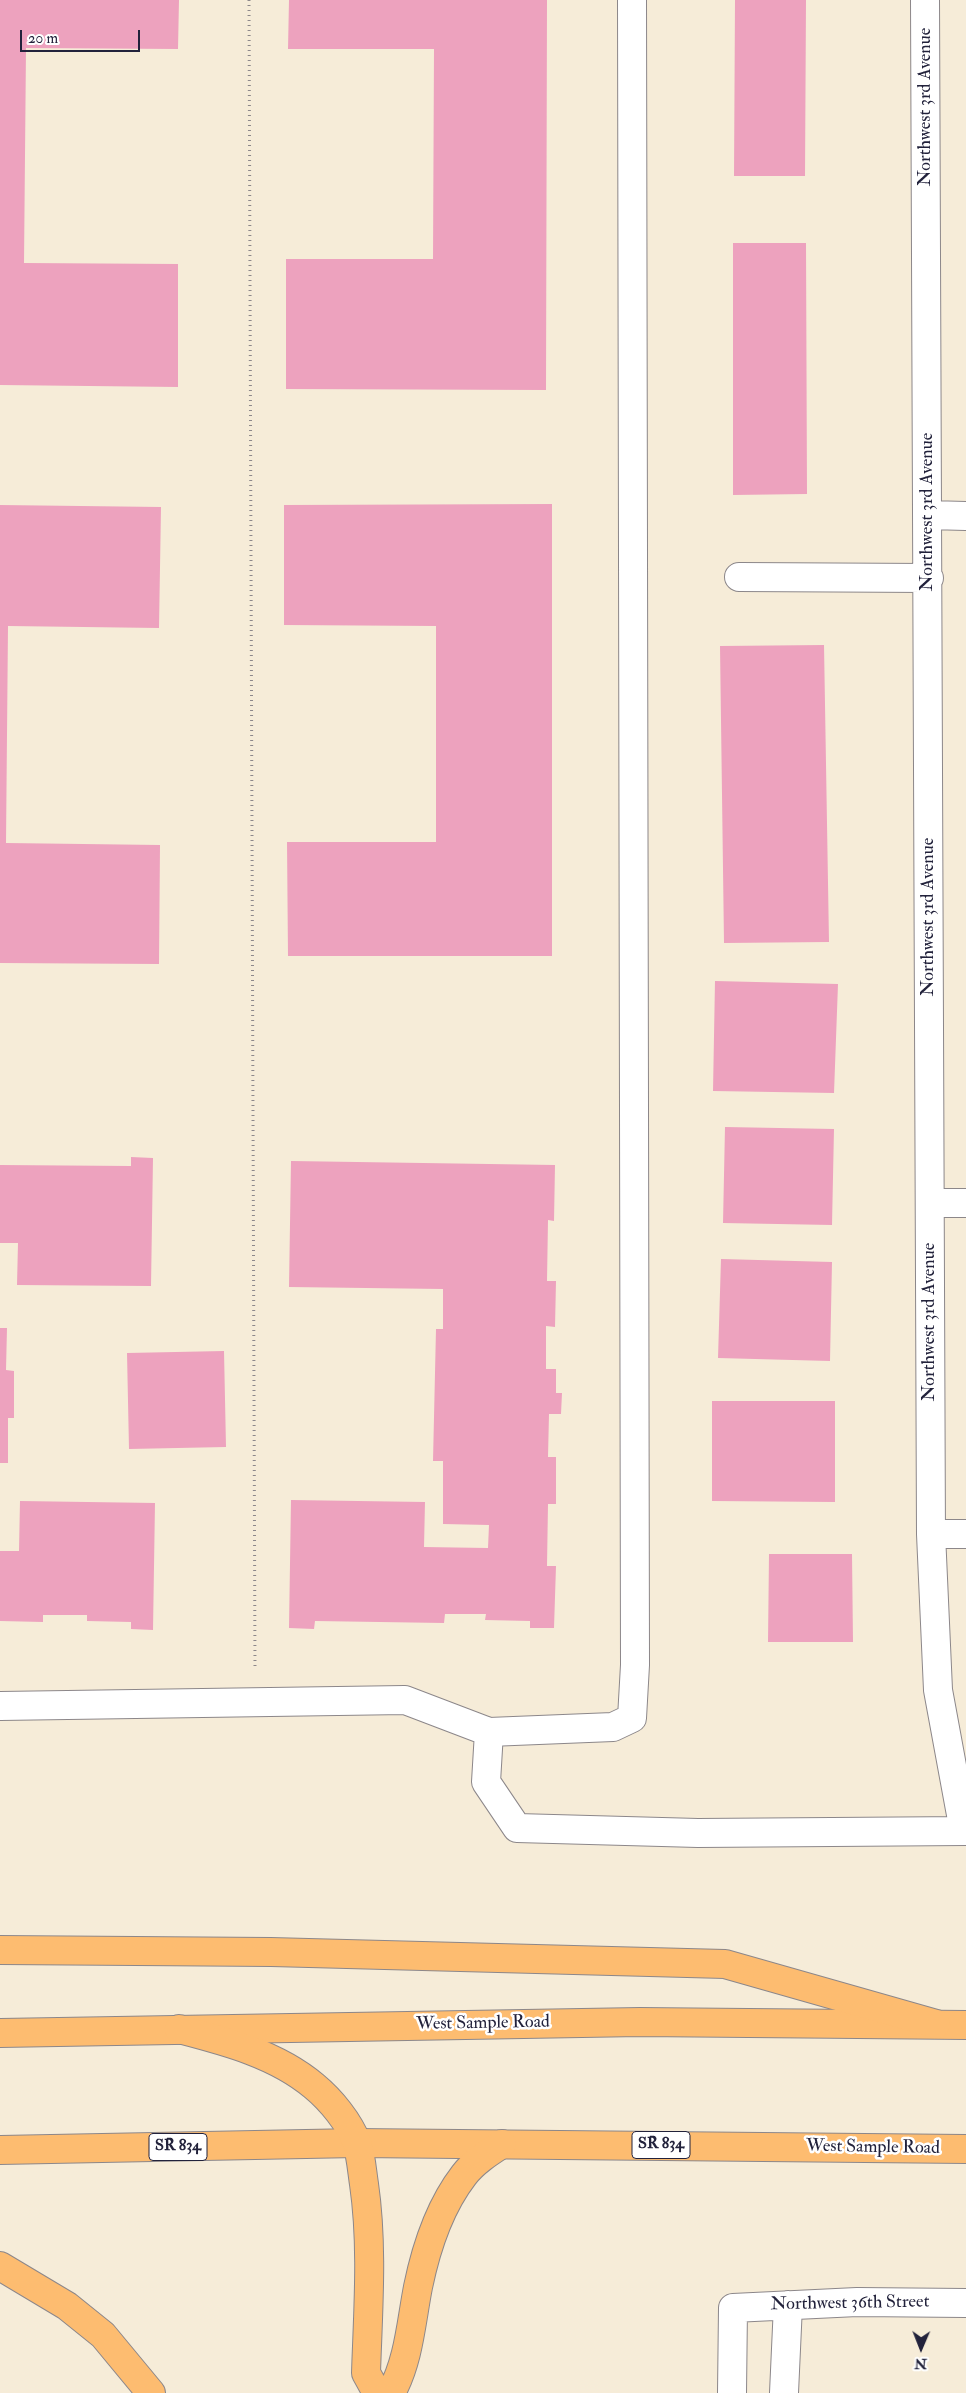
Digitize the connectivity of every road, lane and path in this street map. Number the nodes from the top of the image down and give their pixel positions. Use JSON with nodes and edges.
{"nodes":[{"id":1,"x":249,"y":0,"type":"edge"},
{"id":2,"x":632,"y":0,"type":"edge"},
{"id":3,"x":925,"y":0,"type":"edge"},
{"id":4,"x":929,"y":515,"type":"junction"},
{"id":5,"x":966,"y":516,"type":"edge"},
{"id":6,"x":739,"y":577,"type":"dead end"},
{"id":7,"x":929,"y":578,"type":"junction"},
{"id":8,"x":930,"y":1203,"type":"junction"},
{"id":9,"x":966,"y":1203,"type":"edge"},
{"id":10,"x":931,"y":1534,"type":"junction"},
{"id":11,"x":966,"y":1534,"type":"edge"},
{"id":12,"x":256,"y":1702,"type":"junction"},
{"id":13,"x":0,"y":1706,"type":"edge"},
{"id":14,"x":489,"y":1732,"type":"junction"},
{"id":15,"x":965,"y":1831,"type":"edge"},
{"id":16,"x":0,"y":1950,"type":"edge"},
{"id":17,"x":936,"y":2024,"type":"junction"},
{"id":18,"x":966,"y":2025,"type":"edge"},
{"id":19,"x":179,"y":2028,"type":"junction"},
{"id":20,"x":0,"y":2033,"type":"edge"},
{"id":21,"x":357,"y":2143,"type":"junction"},
{"id":22,"x":502,"y":2144,"type":"junction"},
{"id":23,"x":966,"y":2149,"type":"edge"},
{"id":24,"x":0,"y":2150,"type":"edge"},
{"id":25,"x":0,"y":2266,"type":"edge"},
{"id":26,"x":966,"y":2303,"type":"edge"},
{"id":27,"x":788,"y":2305,"type":"junction"},
{"id":28,"x":151,"y":2393,"type":"edge"},
{"id":29,"x":377,"y":2393,"type":"edge"},
{"id":30,"x":391,"y":2393,"type":"edge"},
{"id":31,"x":732,"y":2393,"type":"edge"},
{"id":32,"x":784,"y":2393,"type":"edge"}],
"edges":[{"from":1,"to":12,"type":"path"},
{"from":2,"to":14,"type":"street"},
{"from":3,"to":4,"type":"street","name":"Northwest 3rd Avenue"},
{"from":4,"to":5,"type":"street"},
{"from":4,"to":7,"type":"street","name":"Northwest 3rd Avenue"},
{"from":6,"to":7,"type":"street"},
{"from":7,"to":8,"type":"street","name":"Northwest 3rd Avenue"},
{"from":8,"to":9,"type":"street"},
{"from":8,"to":10,"type":"street","name":"Northwest 3rd Avenue"},
{"from":10,"to":11,"type":"street"},
{"from":10,"to":15,"type":"street","name":"Northwest 3rd Avenue"},
{"from":12,"to":13,"type":"street"},
{"from":12,"to":14,"type":"street"},
{"from":14,"to":15,"type":"street"},
{"from":16,"to":17,"type":"main road"},
{"from":17,"to":18,"type":"main road","name":"West Sample Road"},
{"from":17,"to":19,"type":"main road","name":"West Sample Road"},
{"from":19,"to":20,"type":"main road","name":"West Sample Road"},
{"from":19,"to":21,"type":"main road"},
{"from":21,"to":22,"type":"main road","name":"West Sample Road","number":"SR 834"},
{"from":21,"to":24,"type":"main road","name":"West Sample Road","number":"SR 834"},
{"from":21,"to":29,"type":"main road"},
{"from":22,"to":23,"type":"main road","name":"West Sample Road","number":"SR 834"},
{"from":22,"to":30,"type":"main road"},
{"from":25,"to":28,"type":"main road"},
{"from":26,"to":27,"type":"street","name":"Northwest 36th Street"},
{"from":27,"to":31,"type":"street","name":"Northwest 36th Street"},
{"from":27,"to":32,"type":"street"}]}
